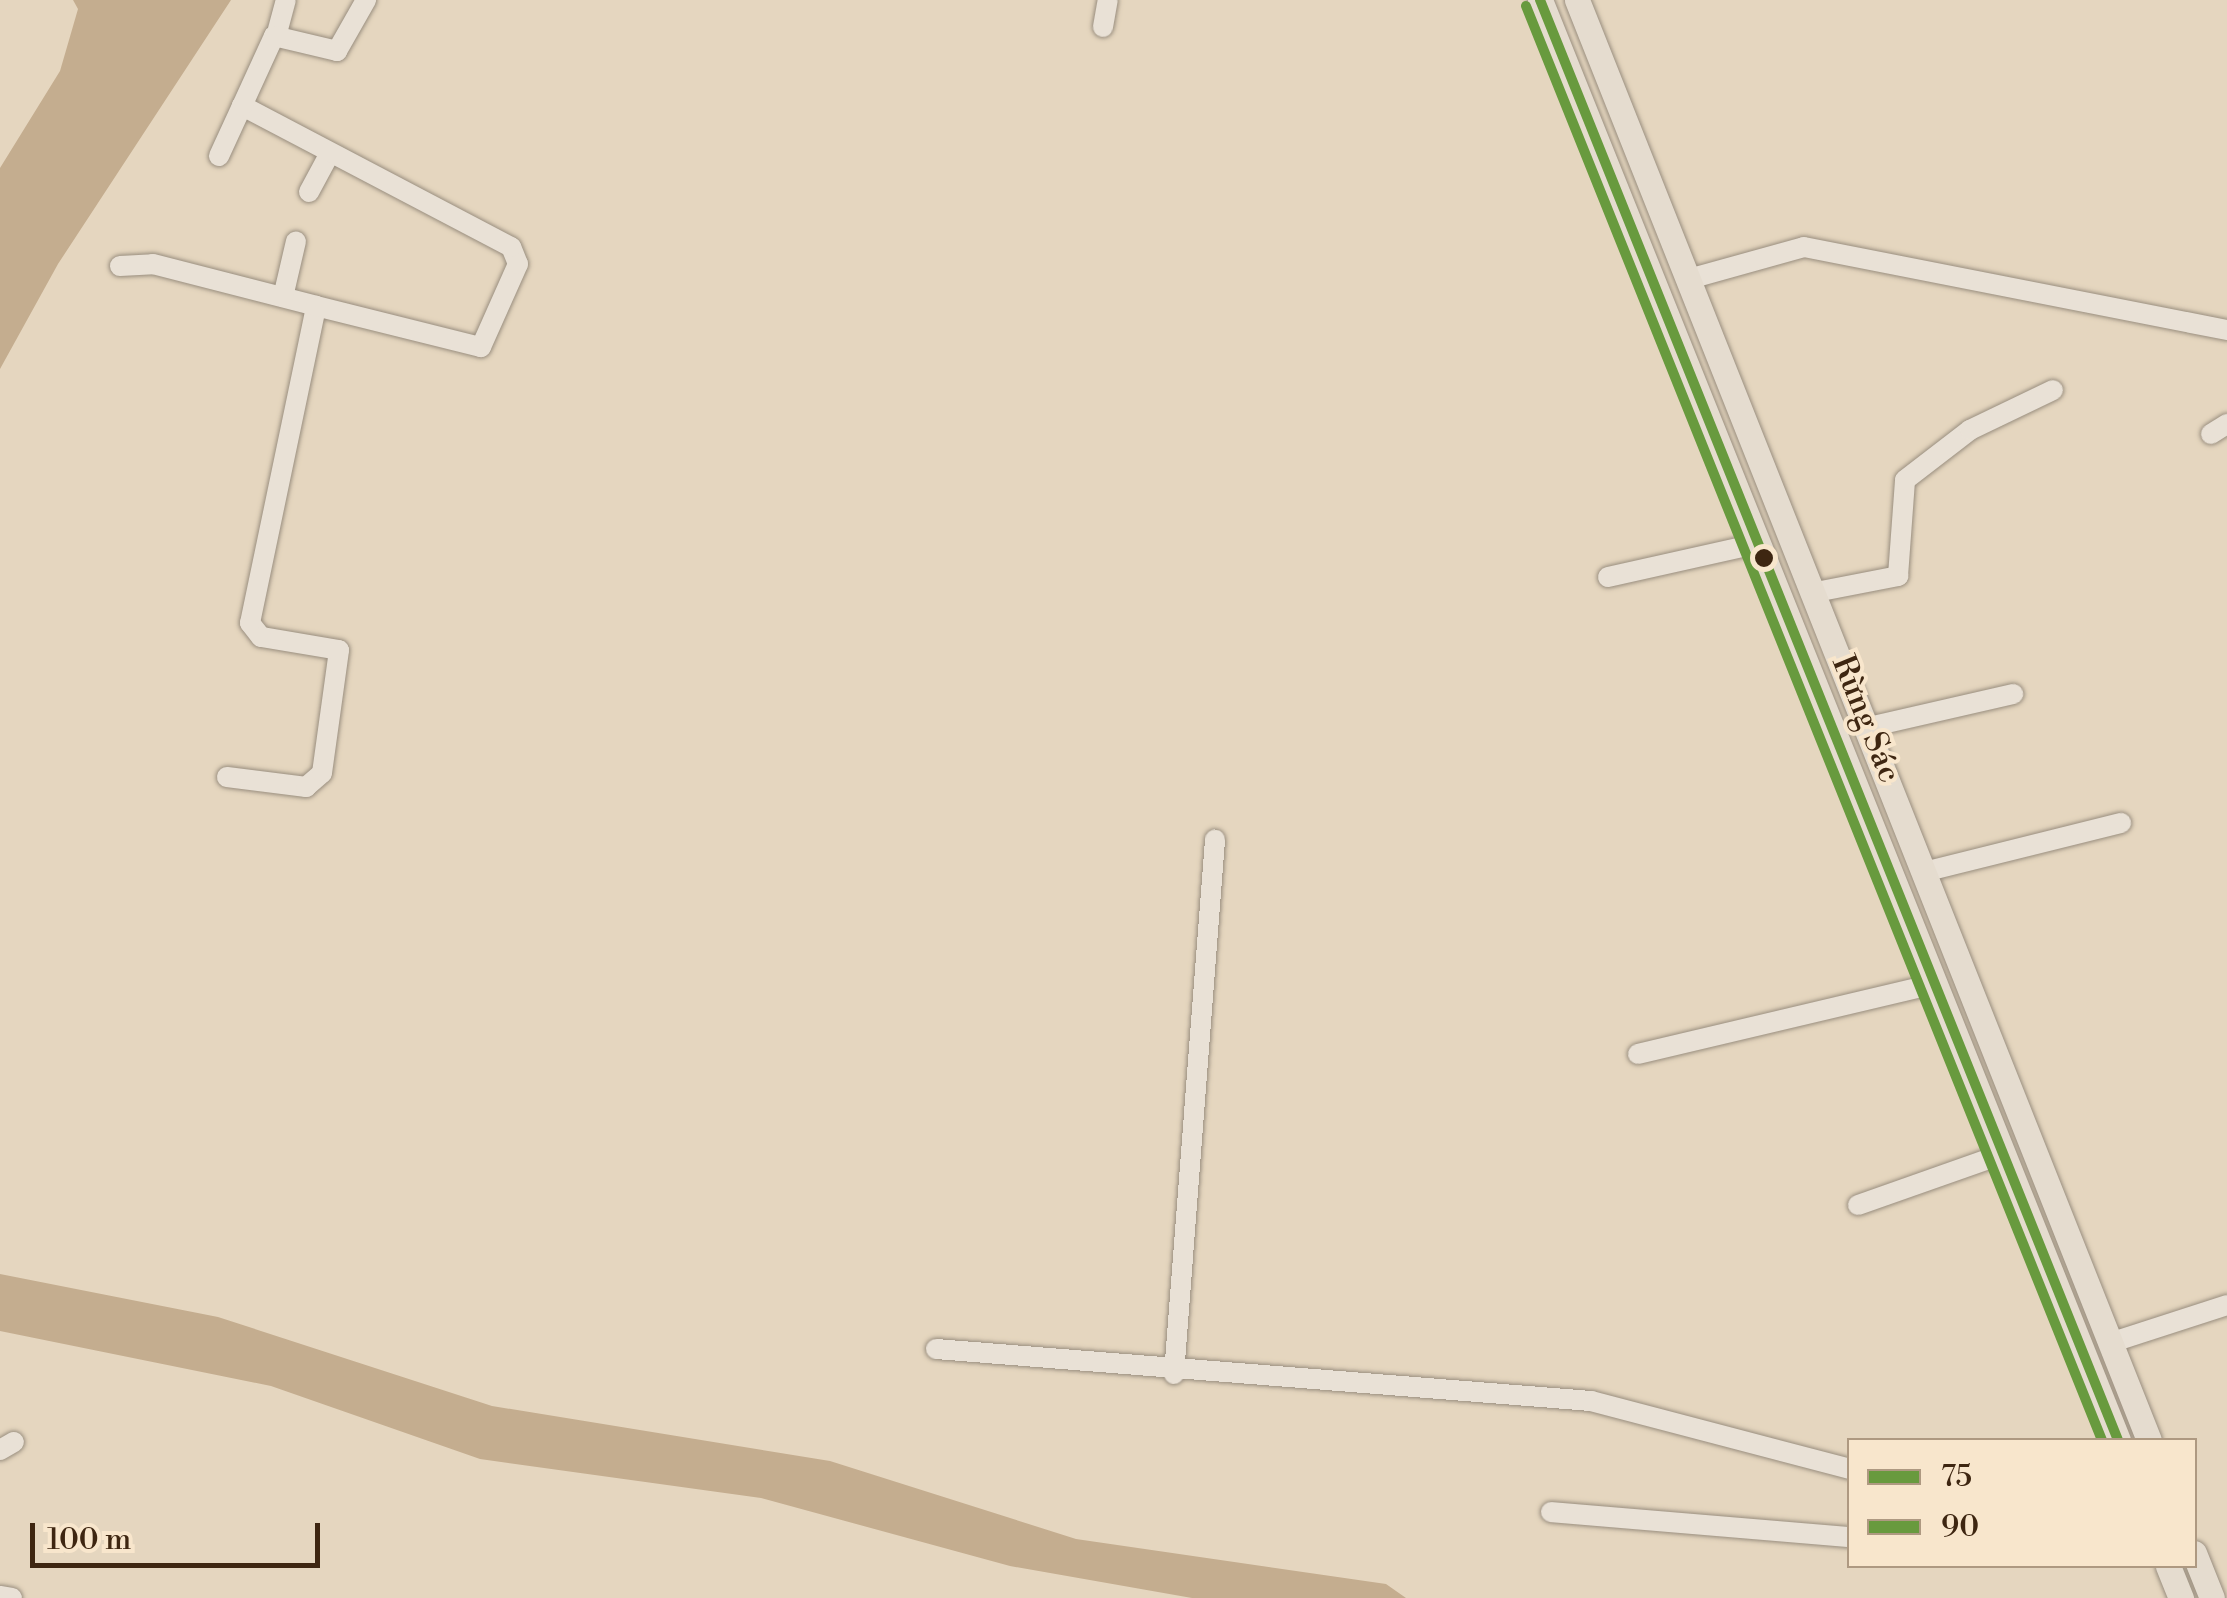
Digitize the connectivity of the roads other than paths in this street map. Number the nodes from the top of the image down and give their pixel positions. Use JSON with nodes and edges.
{"nodes":[{"id":1,"x":286,"y":0,"type":"edge"},
{"id":2,"x":366,"y":0,"type":"edge"},
{"id":3,"x":1108,"y":0,"type":"edge"},
{"id":4,"x":1540,"y":0,"type":"edge"},
{"id":5,"x":1577,"y":0,"type":"edge"},
{"id":6,"x":1102,"y":27,"type":"dead end"},
{"id":7,"x":277,"y":34,"type":"junction"},
{"id":8,"x":242,"y":106,"type":"junction"},
{"id":9,"x":330,"y":153,"type":"junction"},
{"id":10,"x":219,"y":156,"type":"dead end"},
{"id":11,"x":309,"y":192,"type":"dead end"},
{"id":12,"x":296,"y":241,"type":"dead end"},
{"id":13,"x":120,"y":266,"type":"dead end"},
{"id":14,"x":1690,"y":279,"type":"junction"},
{"id":15,"x":283,"y":298,"type":"junction"},
{"id":16,"x":316,"y":306,"type":"junction"},
{"id":17,"x":2227,"y":330,"type":"edge"},
{"id":18,"x":2053,"y":390,"type":"dead end"},
{"id":19,"x":1760,"y":543,"type":"junction"},
{"id":20,"x":1608,"y":577,"type":"dead end"},
{"id":21,"x":1816,"y":592,"type":"junction"},
{"id":22,"x":2013,"y":694,"type":"dead end"},
{"id":23,"x":1870,"y":727,"type":"junction"},
{"id":24,"x":227,"y":777,"type":"dead end"},
{"id":25,"x":2121,"y":822,"type":"dead end"},
{"id":26,"x":1215,"y":840,"type":"dead end"},
{"id":27,"x":1928,"y":871,"type":"junction"},
{"id":28,"x":1936,"y":984,"type":"junction"},
{"id":29,"x":1638,"y":1054,"type":"dead end"},
{"id":30,"x":2003,"y":1154,"type":"junction"},
{"id":31,"x":1858,"y":1205,"type":"dead end"},
{"id":32,"x":2064,"y":1229,"type":"junction"},
{"id":33,"x":2038,"y":1239,"type":"junction"},
{"id":34,"x":2227,"y":1306,"type":"edge"},
{"id":35,"x":2110,"y":1343,"type":"junction"},
{"id":36,"x":936,"y":1349,"type":"dead end"},
{"id":37,"x":1174,"y":1374,"type":"junction"},
{"id":38,"x":2117,"y":1438,"type":"edge"},
{"id":39,"x":2149,"y":1438,"type":"edge"},
{"id":40,"x":1847,"y":1468,"type":"edge"},
{"id":41,"x":1552,"y":1512,"type":"dead end"},
{"id":42,"x":1847,"y":1537,"type":"edge"},
{"id":43,"x":2197,"y":1560,"type":"edge"},
{"id":44,"x":2169,"y":1568,"type":"edge"},
{"id":45,"x":0,"y":1596,"type":"edge"},
{"id":46,"x":12,"y":1598,"type":"edge"},
{"id":47,"x":2181,"y":1598,"type":"edge"},
{"id":48,"x":2212,"y":1598,"type":"edge"}],
"edges":[{"from":1,"to":7,"type":"street"},
{"from":2,"to":7,"type":"street"},
{"from":3,"to":6,"type":"street"},
{"from":4,"to":19,"type":"main road","name":"Rừng Sác"},
{"from":5,"to":14,"type":"main road","name":"Rừng Sác"},
{"from":7,"to":8,"type":"street"},
{"from":8,"to":9,"type":"street"},
{"from":8,"to":10,"type":"street"},
{"from":9,"to":11,"type":"street"},
{"from":9,"to":16,"type":"street"},
{"from":12,"to":15,"type":"street"},
{"from":13,"to":15,"type":"street"},
{"from":14,"to":17,"type":"street"},
{"from":14,"to":21,"type":"main road","name":"Rừng Sác"},
{"from":15,"to":16,"type":"street"},
{"from":16,"to":24,"type":"street"},
{"from":18,"to":21,"type":"street"},
{"from":19,"to":20,"type":"street"},
{"from":19,"to":28,"type":"main road","name":"Rừng Sác"},
{"from":21,"to":23,"type":"main road","name":"Rừng Sác"},
{"from":22,"to":23,"type":"street"},
{"from":23,"to":27,"type":"main road","name":"Rừng Sác"},
{"from":25,"to":27,"type":"street"},
{"from":26,"to":37,"type":"street"},
{"from":27,"to":32,"type":"main road","name":"Rừng Sác"},
{"from":28,"to":29,"type":"street"},
{"from":28,"to":30,"type":"main road","name":"Rừng Sác"},
{"from":30,"to":31,"type":"street"},
{"from":30,"to":33,"type":"main road","name":"Rừng Sác"},
{"from":32,"to":33,"type":"main road"},
{"from":32,"to":35,"type":"main road","name":"Rừng Sác"},
{"from":33,"to":38,"type":"main road","name":"Rừng Sác"},
{"from":34,"to":35,"type":"street"},
{"from":35,"to":39,"type":"main road","name":"Rừng Sác"},
{"from":36,"to":37,"type":"street"},
{"from":37,"to":40,"type":"street"},
{"from":41,"to":42,"type":"street"},
{"from":43,"to":48,"type":"main road"},
{"from":44,"to":47,"type":"main road"},
{"from":45,"to":46,"type":"street"}]}
